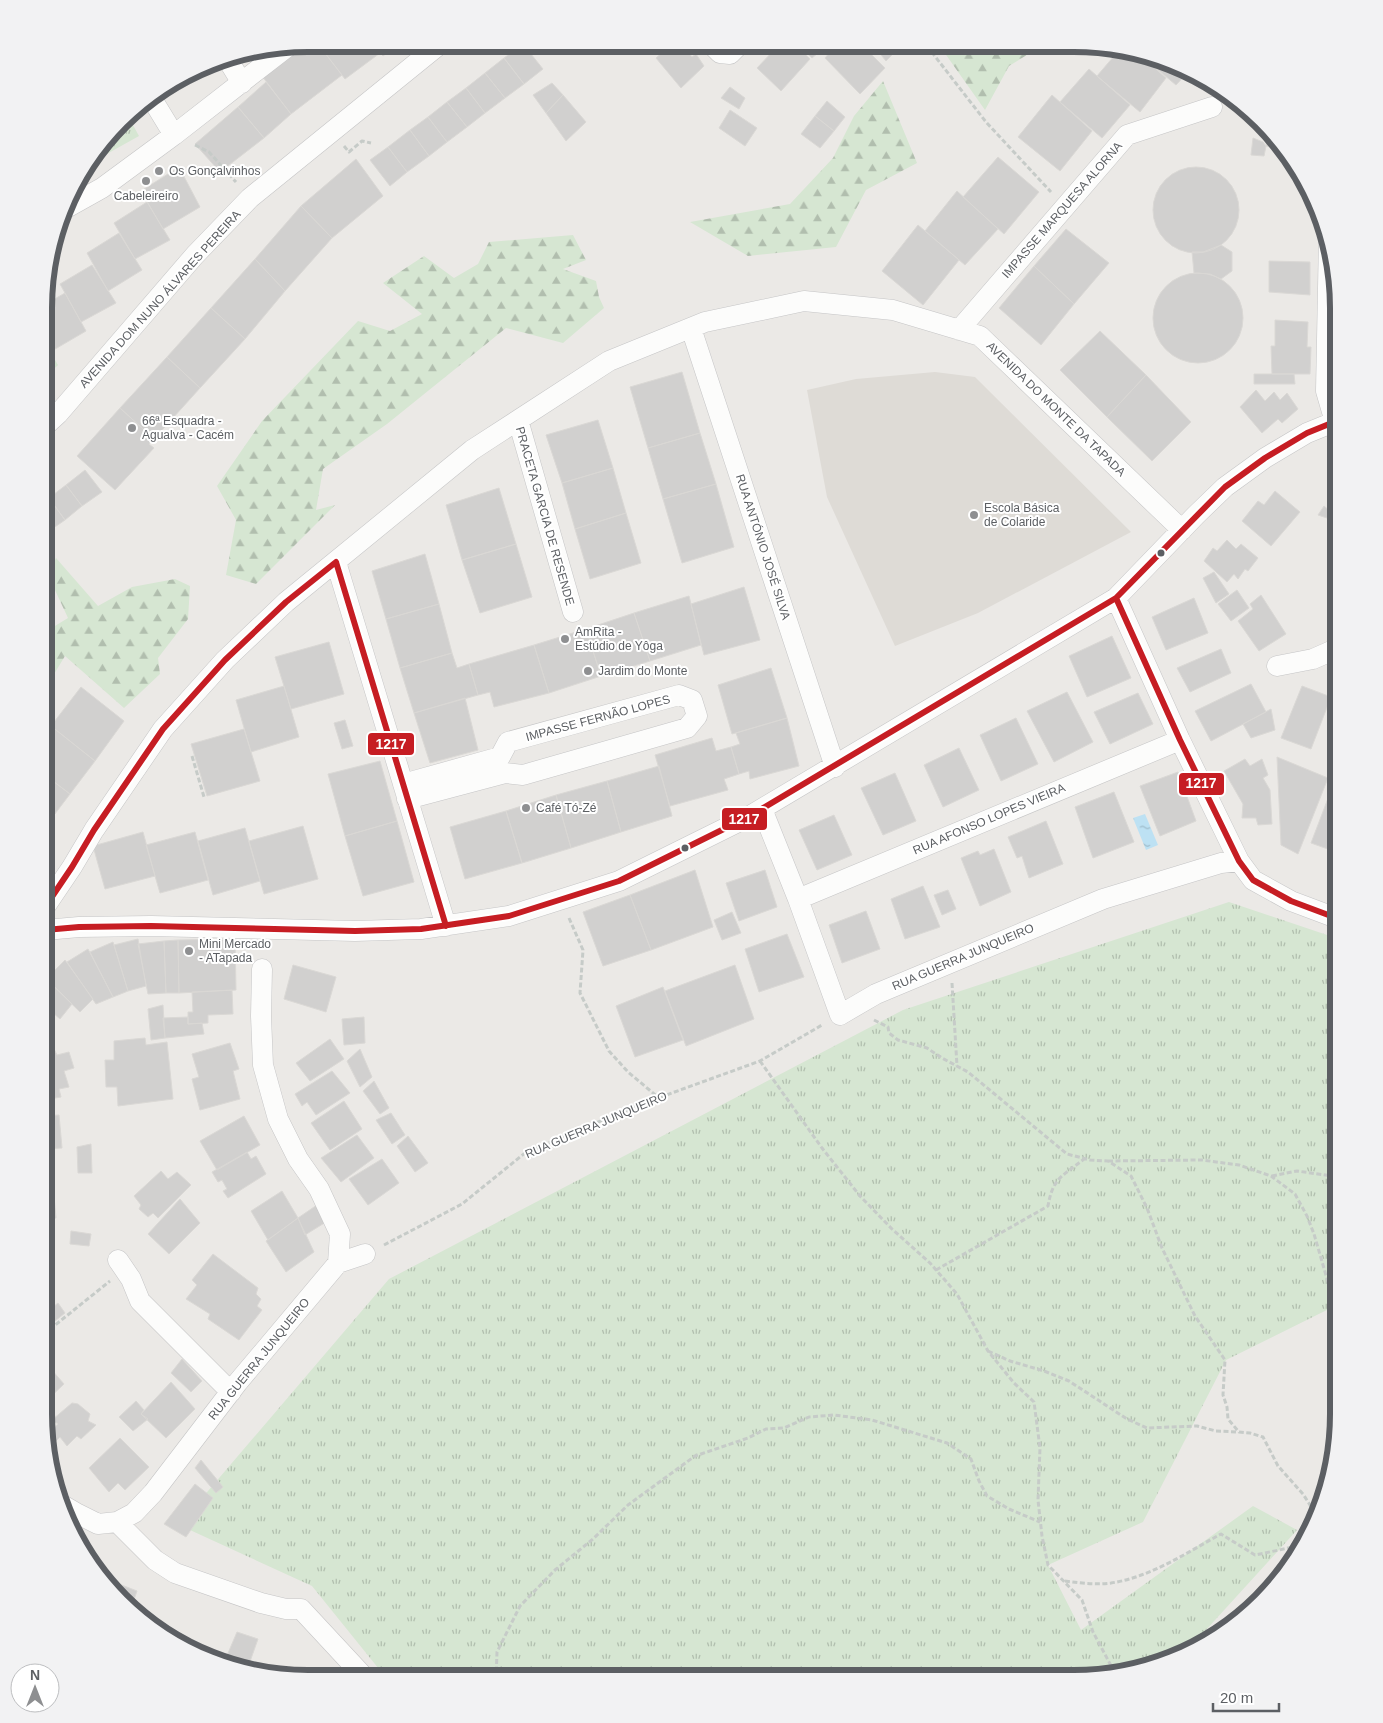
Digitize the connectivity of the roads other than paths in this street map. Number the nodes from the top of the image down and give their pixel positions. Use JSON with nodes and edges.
{"nodes":[{"id":1,"x":430,"y":52,"type":"edge"},
{"id":2,"x":719,"y":52,"type":"edge"},
{"id":3,"x":732,"y":52,"type":"edge"},
{"id":4,"x":277,"y":55,"type":"edge"},
{"id":5,"x":231,"y":65,"type":"edge"},
{"id":6,"x":242,"y":83,"type":"junction"},
{"id":7,"x":155,"y":104,"type":"edge"},
{"id":8,"x":1212,"y":107,"type":"dead end"},
{"id":9,"x":174,"y":136,"type":"junction"},
{"id":10,"x":75,"y":203,"type":"edge"},
{"id":11,"x":1329,"y":283,"type":"edge"},
{"id":12,"x":691,"y":328,"type":"junction"},
{"id":13,"x":959,"y":330,"type":"junction"},
{"id":14,"x":1330,"y":402,"type":"edge"},
{"id":15,"x":52,"y":420,"type":"edge"},
{"id":16,"x":518,"y":420,"type":"junction"},
{"id":17,"x":1330,"y":424,"type":"edge"},
{"id":18,"x":1182,"y":530,"type":"junction"},
{"id":19,"x":336,"y":562,"type":"junction"},
{"id":20,"x":1116,"y":598,"type":"junction"},
{"id":21,"x":573,"y":612,"type":"dead end"},
{"id":22,"x":1330,"y":652,"type":"edge"},
{"id":23,"x":1277,"y":666,"type":"dead end"},
{"id":24,"x":1180,"y":740,"type":"junction"},
{"id":25,"x":835,"y":767,"type":"junction"},
{"id":26,"x":405,"y":791,"type":"junction"},
{"id":27,"x":762,"y":809,"type":"junction"},
{"id":28,"x":1239,"y":861,"type":"junction"},
{"id":29,"x":52,"y":897,"type":"edge"},
{"id":30,"x":798,"y":899,"type":"junction"},
{"id":31,"x":1330,"y":916,"type":"edge"},
{"id":32,"x":446,"y":926,"type":"junction"},
{"id":33,"x":52,"y":929,"type":"edge"},
{"id":34,"x":262,"y":969,"type":"dead end"},
{"id":35,"x":365,"y":1254,"type":"road end"},
{"id":36,"x":118,"y":1260,"type":"dead end"},
{"id":37,"x":338,"y":1263,"type":"junction"},
{"id":38,"x":230,"y":1392,"type":"junction"},
{"id":39,"x":71,"y":1510,"type":"edge"},
{"id":40,"x":117,"y":1522,"type":"junction"},
{"id":41,"x":358,"y":1670,"type":"edge"}],
"edges":[{"from":1,"to":15,"type":"street","name":"AVENIDA DOM NUNO ÁLVARES PEREIRA"},
{"from":2,"to":3,"type":"street"},
{"from":4,"to":6,"type":"street"},
{"from":5,"to":6,"type":"street"},
{"from":6,"to":9,"type":"street"},
{"from":7,"to":9,"type":"street"},
{"from":8,"to":13,"type":"street","name":"IMPASSE MARQUESA ALORNA"},
{"from":9,"to":10,"type":"street"},
{"from":11,"to":14,"type":"street"},
{"from":12,"to":13,"type":"street","name":"AVENIDA DO MONTE DA TAPADA"},
{"from":12,"to":16,"type":"street","name":"AVENIDA DO MONTE DA TAPADA"},
{"from":12,"to":25,"type":"street","name":"RUA ANTÓNIO JOSÉ SILVA"},
{"from":13,"to":18,"type":"street","name":"AVENIDA DO MONTE DA TAPADA"},
{"from":16,"to":19,"type":"street","name":"AVENIDA DO MONTE DA TAPADA"},
{"from":16,"to":21,"type":"street","name":"PRACETA GARCIA DE RESENDE"},
{"from":17,"to":18,"type":"street"},
{"from":18,"to":20,"type":"street"},
{"from":19,"to":26,"type":"street"},
{"from":19,"to":29,"type":"street","name":"AVENIDA DO MONTE DA TAPADA"},
{"from":20,"to":24,"type":"street"},
{"from":20,"to":25,"type":"street"},
{"from":22,"to":23,"type":"street"},
{"from":24,"to":28,"type":"street"},
{"from":24,"to":30,"type":"street","name":"RUA AFONSO LOPES VIEIRA"},
{"from":25,"to":27,"type":"street"},
{"from":26,"to":26,"type":"street","name":"IMPASSE FERNÃO LOPES"},
{"from":26,"to":32,"type":"street"},
{"from":27,"to":30,"type":"street"},
{"from":27,"to":32,"type":"street"},
{"from":28,"to":30,"type":"street","name":"RUA GUERRA JUNQUEIRO"},
{"from":28,"to":31,"type":"street"},
{"from":32,"to":33,"type":"street"},
{"from":34,"to":37,"type":"street"},
{"from":35,"to":37,"type":"street"},
{"from":36,"to":38,"type":"street"},
{"from":37,"to":38,"type":"street","name":"RUA GUERRA JUNQUEIRO"},
{"from":38,"to":40,"type":"street","name":"RUA GUERRA JUNQUEIRO"},
{"from":39,"to":40,"type":"street"},
{"from":40,"to":41,"type":"street"}]}
